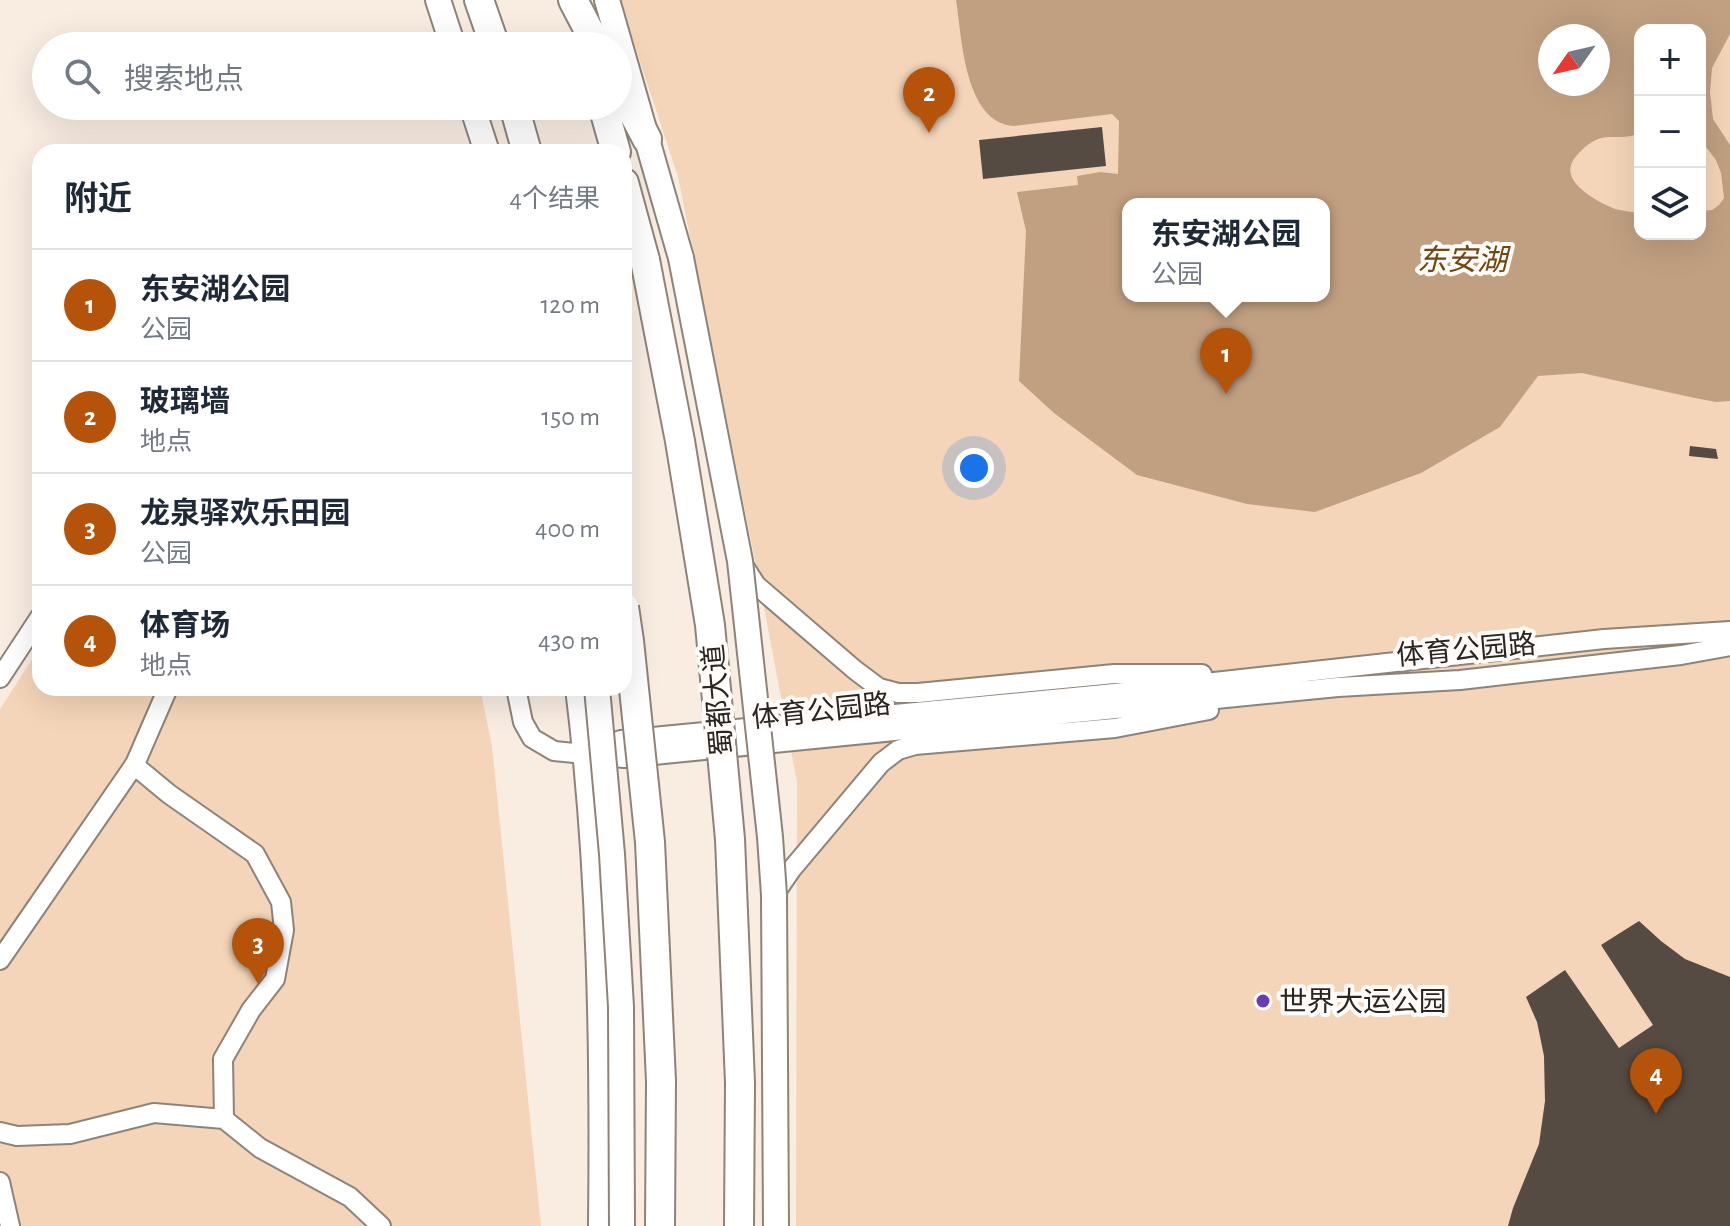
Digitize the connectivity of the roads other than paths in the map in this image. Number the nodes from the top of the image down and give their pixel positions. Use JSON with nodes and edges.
{"nodes":[{"id":1,"x":479,"y":0,"type":"edge"},
{"id":2,"x":571,"y":0,"type":"edge"},
{"id":3,"x":607,"y":0,"type":"edge"},
{"id":4,"x":490,"y":32,"type":"edge"},
{"id":5,"x":581,"y":32,"type":"edge"},
{"id":6,"x":589,"y":32,"type":"edge"},
{"id":7,"x":616,"y":32,"type":"edge"},
{"id":8,"x":632,"y":87,"type":"edge"},
{"id":9,"x":632,"y":111,"type":"edge"},
{"id":10,"x":466,"y":120,"type":"edge"},
{"id":11,"x":477,"y":120,"type":"edge"},
{"id":12,"x":518,"y":120,"type":"edge"},
{"id":13,"x":607,"y":120,"type":"edge"},
{"id":14,"x":647,"y":139,"type":"junction"},
{"id":15,"x":470,"y":144,"type":"edge"},
{"id":16,"x":484,"y":144,"type":"edge"},
{"id":17,"x":525,"y":144,"type":"edge"},
{"id":18,"x":614,"y":144,"type":"edge"},
{"id":19,"x":632,"y":212,"type":"edge"},
{"id":20,"x":740,"y":561,"type":"junction"},
{"id":21,"x":32,"y":629,"type":"edge"},
{"id":22,"x":1730,"y":631,"type":"edge"},
{"id":23,"x":1730,"y":646,"type":"edge"},
{"id":24,"x":632,"y":670,"type":"edge"},
{"id":25,"x":0,"y":678,"type":"edge"},
{"id":26,"x":1305,"y":682,"type":"junction"},
{"id":27,"x":164,"y":696,"type":"edge"},
{"id":28,"x":518,"y":696,"type":"edge"},
{"id":29,"x":579,"y":696,"type":"edge"},
{"id":30,"x":598,"y":696,"type":"edge"},
{"id":31,"x":586,"y":753,"type":"junction"},
{"id":32,"x":134,"y":765,"type":"junction"},
{"id":33,"x":774,"y":895,"type":"junction"},
{"id":34,"x":0,"y":960,"type":"edge"},
{"id":35,"x":224,"y":1119,"type":"junction"},
{"id":36,"x":0,"y":1132,"type":"edge"},
{"id":37,"x":0,"y":1182,"type":"edge"},
{"id":38,"x":10,"y":1226,"type":"edge"},
{"id":39,"x":381,"y":1226,"type":"edge"},
{"id":40,"x":601,"y":1226,"type":"edge"},
{"id":41,"x":622,"y":1226,"type":"edge"},
{"id":42,"x":660,"y":1226,"type":"edge"},
{"id":43,"x":739,"y":1226,"type":"edge"},
{"id":44,"x":776,"y":1226,"type":"edge"}],
"edges":[{"from":1,"to":4,"type":"highway"},
{"from":2,"to":5,"type":"highway"},
{"from":2,"to":6,"type":"highway"},
{"from":3,"to":7,"type":"main road"},
{"from":8,"to":14,"type":"main road"},
{"from":9,"to":14,"type":"highway"},
{"from":10,"to":15,"type":"main road"},
{"from":11,"to":16,"type":"main road"},
{"from":12,"to":17,"type":"highway"},
{"from":13,"to":18,"type":"highway"},
{"from":14,"to":20,"type":"main road","bridge":true},
{"from":19,"to":43,"type":"highway","name":"蜀都大道","bridge":true},
{"from":20,"to":26,"type":"street"},
{"from":20,"to":33,"type":"main road","bridge":true},
{"from":21,"to":25,"type":"street"},
{"from":22,"to":26,"type":"street","name":"体育公园路"},
{"from":23,"to":26,"type":"street","name":"体育公园路"},
{"from":24,"to":42,"type":"highway","bridge":true},
{"from":26,"to":31,"type":"street","name":"体育公园路"},
{"from":26,"to":33,"type":"street"},
{"from":27,"to":32,"type":"street"},
{"from":28,"to":31,"type":"street"},
{"from":29,"to":31,"type":"main road"},
{"from":30,"to":41,"type":"main road","bridge":true},
{"from":31,"to":40,"type":"main road"},
{"from":32,"to":34,"type":"street"},
{"from":32,"to":35,"type":"street"},
{"from":33,"to":44,"type":"main road","bridge":true},
{"from":35,"to":36,"type":"street"},
{"from":35,"to":39,"type":"street"},
{"from":37,"to":38,"type":"street"}]}
